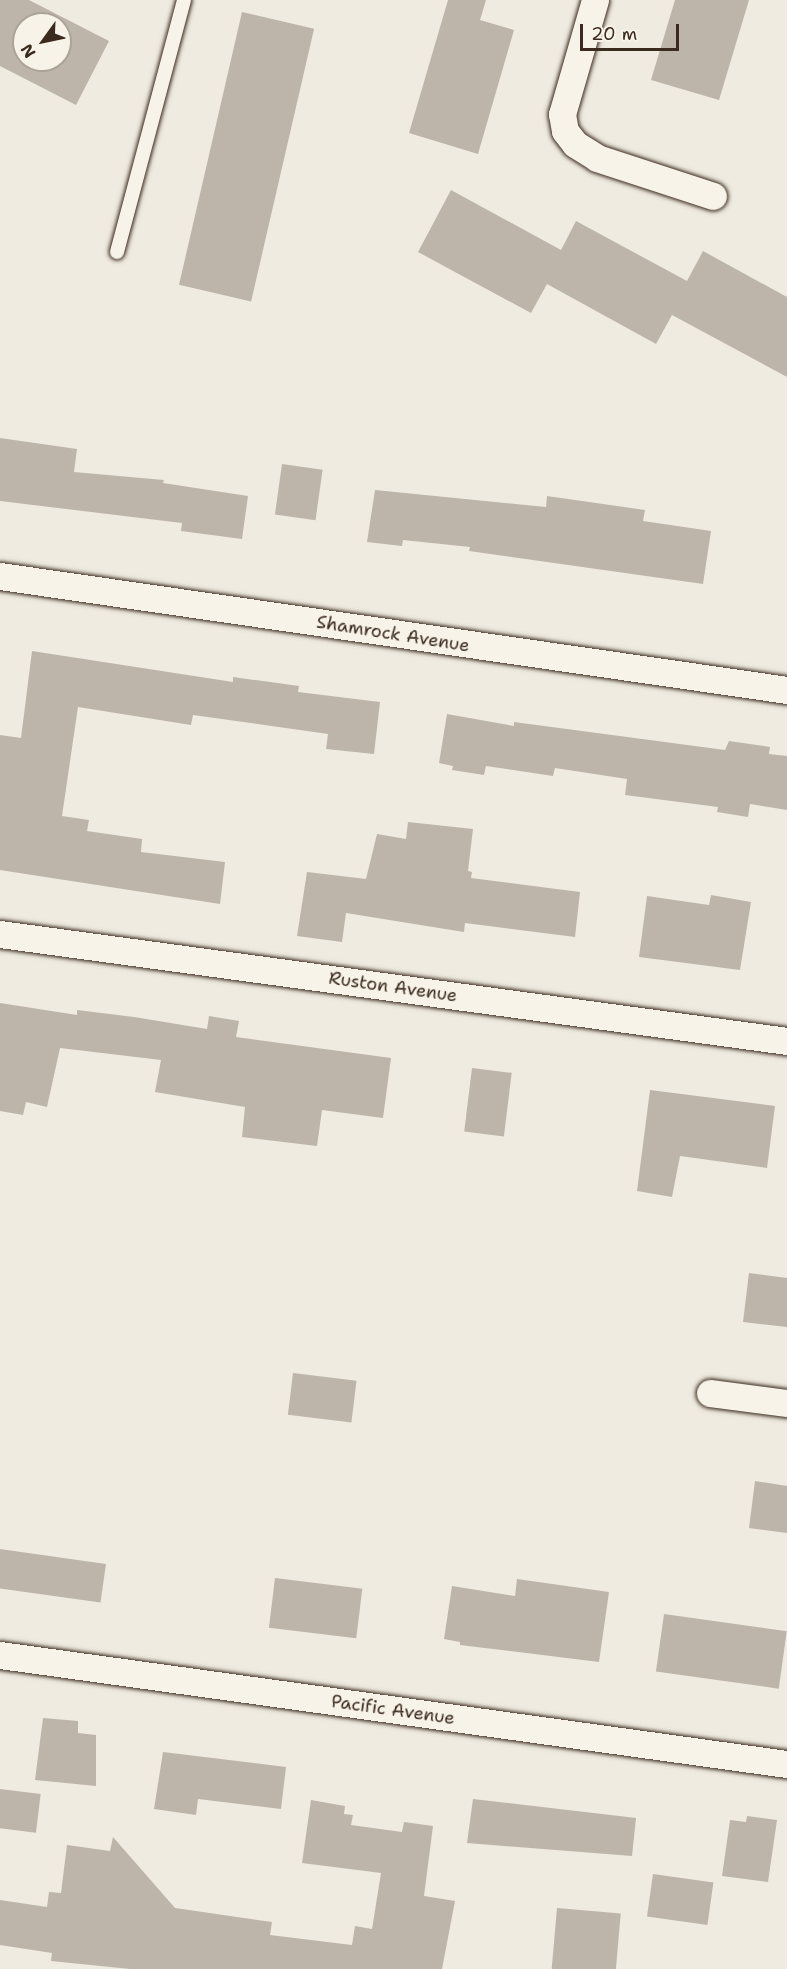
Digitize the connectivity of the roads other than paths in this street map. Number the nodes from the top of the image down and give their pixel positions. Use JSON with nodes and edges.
{"nodes":[{"id":1,"x":184,"y":0,"type":"edge"},
{"id":2,"x":595,"y":0,"type":"edge"},
{"id":3,"x":713,"y":196,"type":"dead end"},
{"id":4,"x":117,"y":252,"type":"dead end"},
{"id":5,"x":0,"y":576,"type":"edge"},
{"id":6,"x":787,"y":690,"type":"edge"},
{"id":7,"x":0,"y":934,"type":"edge"},
{"id":8,"x":787,"y":1041,"type":"edge"},
{"id":9,"x":710,"y":1393,"type":"dead end"},
{"id":10,"x":787,"y":1403,"type":"edge"},
{"id":11,"x":0,"y":1655,"type":"edge"},
{"id":12,"x":787,"y":1764,"type":"edge"}],
"edges":[{"from":1,"to":4,"type":"lane"},
{"from":2,"to":3,"type":"street"},
{"from":5,"to":6,"type":"street","name":"Shamrock Avenue"},
{"from":7,"to":8,"type":"street","name":"Ruston Avenue"},
{"from":9,"to":10,"type":"street"},
{"from":11,"to":12,"type":"street","name":"Pacific Avenue"}]}
